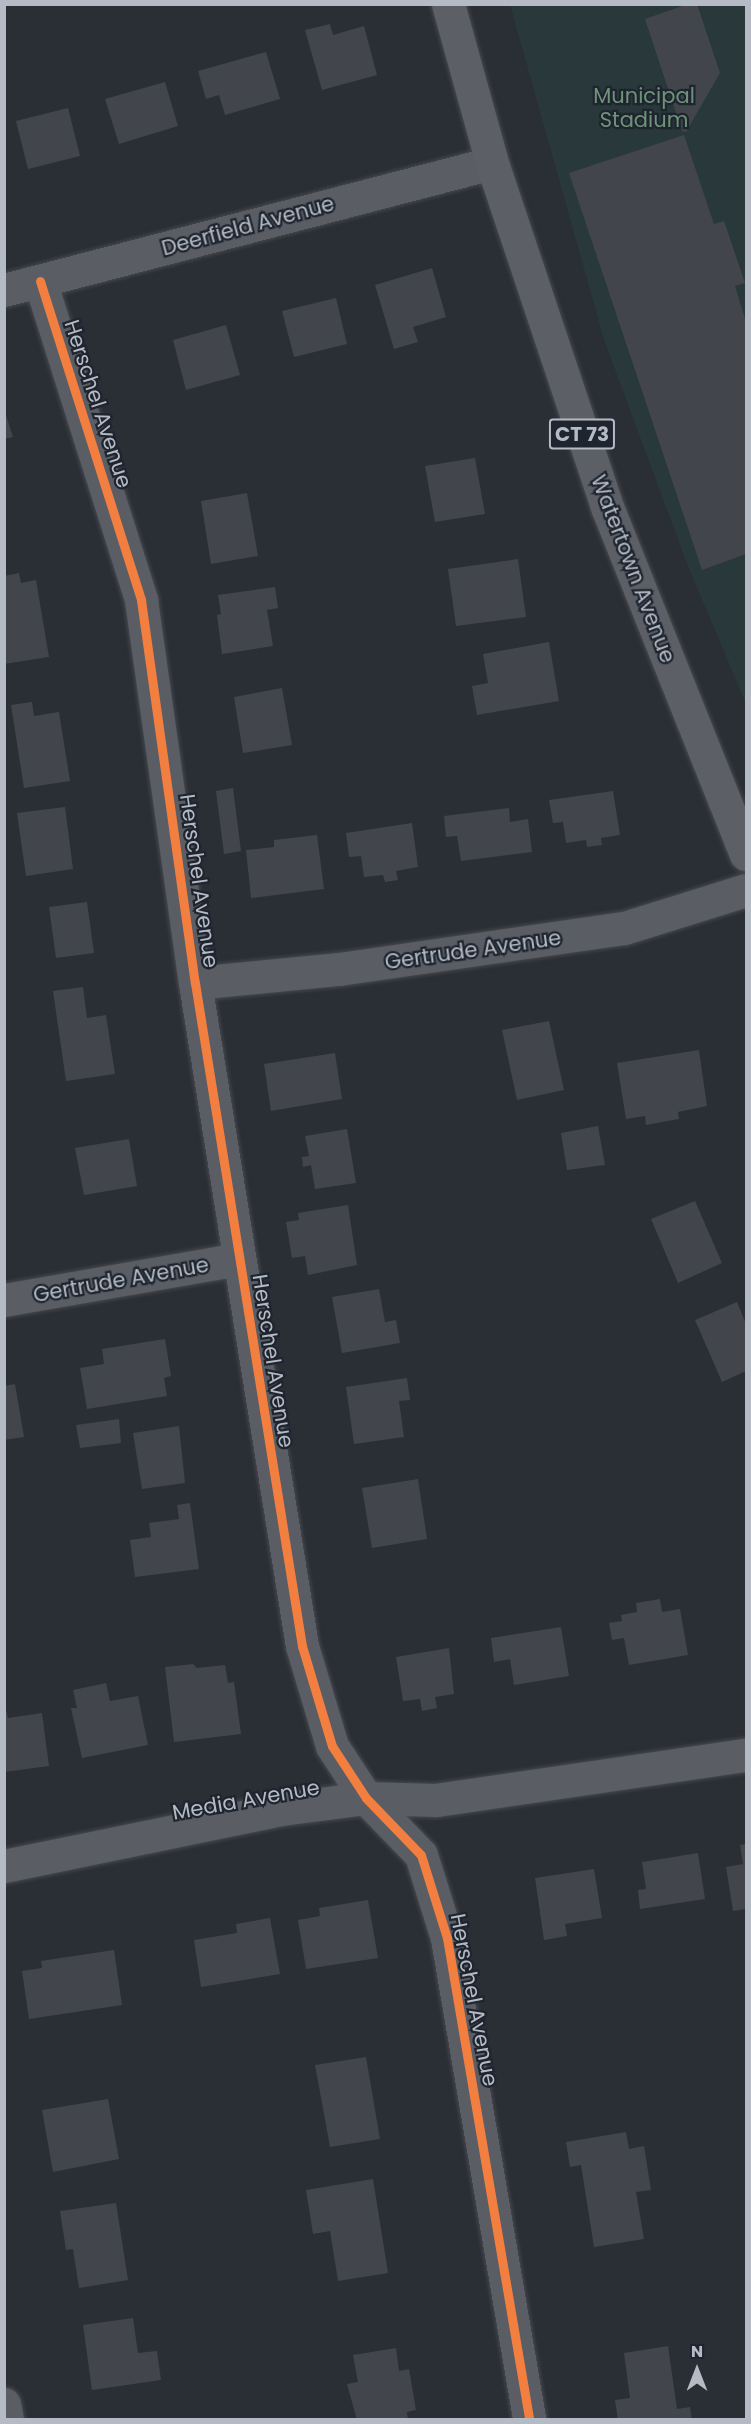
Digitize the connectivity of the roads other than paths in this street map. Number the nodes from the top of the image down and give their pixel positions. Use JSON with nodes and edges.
{"nodes":[{"id":1,"x":448,"y":4,"type":"edge"},
{"id":2,"x":492,"y":163,"type":"junction"},
{"id":3,"x":40,"y":281,"type":"junction"},
{"id":4,"x":4,"y":290,"type":"edge"},
{"id":5,"x":747,"y":854,"type":"edge"},
{"id":6,"x":747,"y":890,"type":"edge"},
{"id":7,"x":195,"y":983,"type":"junction"},
{"id":8,"x":238,"y":1259,"type":"junction"},
{"id":9,"x":4,"y":1300,"type":"edge"},
{"id":10,"x":747,"y":1755,"type":"edge"},
{"id":11,"x":366,"y":1798,"type":"junction"},
{"id":12,"x":4,"y":1866,"type":"edge"},
{"id":13,"x":4,"y":2404,"type":"edge"},
{"id":14,"x":7,"y":2420,"type":"edge"},
{"id":15,"x":529,"y":2420,"type":"edge"}],
"edges":[{"from":1,"to":2,"type":"main road","name":"Watertown Avenue","number":"CT 73"},
{"from":2,"to":3,"type":"street","name":"Deerfield Avenue"},
{"from":2,"to":5,"type":"main road","name":"Watertown Avenue","number":"CT 73"},
{"from":3,"to":4,"type":"street","name":"Deerfield Avenue"},
{"from":3,"to":7,"type":"street","name":"Herschel Avenue"},
{"from":6,"to":7,"type":"street","name":"Gertrude Avenue"},
{"from":7,"to":8,"type":"street","name":"Herschel Avenue"},
{"from":8,"to":9,"type":"street","name":"Gertrude Avenue"},
{"from":8,"to":11,"type":"street","name":"Herschel Avenue"},
{"from":10,"to":11,"type":"street","name":"Media Avenue"},
{"from":11,"to":12,"type":"street","name":"Media Avenue"},
{"from":11,"to":15,"type":"street","name":"Herschel Avenue"},
{"from":13,"to":14,"type":"street"}]}
